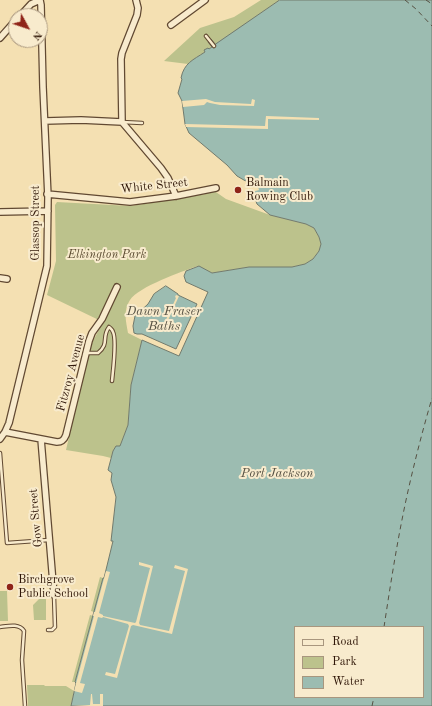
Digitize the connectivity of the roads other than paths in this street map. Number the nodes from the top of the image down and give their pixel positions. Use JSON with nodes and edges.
{"nodes":[{"id":1,"x":40,"y":0,"type":"edge"},
{"id":2,"x":136,"y":0,"type":"edge"},
{"id":3,"x":205,"y":0,"type":"edge"},
{"id":4,"x":27,"y":8,"type":"edge"},
{"id":5,"x":171,"y":25,"type":"dead end"},
{"id":6,"x":8,"y":29,"type":"edge"},
{"id":7,"x":206,"y":36,"type":"dead end"},
{"id":8,"x":0,"y":38,"type":"edge"},
{"id":9,"x":214,"y":46,"type":"dead end"},
{"id":10,"x":45,"y":121,"type":"junction"},
{"id":11,"x":122,"y":122,"type":"junction"},
{"id":12,"x":142,"y":123,"type":"dead end"},
{"id":13,"x":216,"y":188,"type":"dead end"},
{"id":14,"x":48,"y":194,"type":"junction"},
{"id":15,"x":176,"y":196,"type":"junction"},
{"id":16,"x":48,"y":211,"type":"junction"},
{"id":17,"x":0,"y":212,"type":"edge"},
{"id":18,"x":0,"y":278,"type":"edge"},
{"id":19,"x":7,"y":279,"type":"dead end"},
{"id":20,"x":116,"y":287,"type":"dead end"},
{"id":21,"x":85,"y":354,"type":"junction"},
{"id":22,"x":112,"y":381,"type":"dead end"},
{"id":23,"x":5,"y":432,"type":"junction"},
{"id":24,"x":0,"y":439,"type":"edge"},
{"id":25,"x":41,"y":439,"type":"junction"},
{"id":26,"x":0,"y":454,"type":"edge"},
{"id":27,"x":49,"y":540,"type":"junction"},
{"id":28,"x":54,"y":595,"type":"joint"},
{"id":29,"x":0,"y":627,"type":"edge"},
{"id":30,"x":48,"y":630,"type":"dead end"},
{"id":31,"x":25,"y":706,"type":"edge"}],
"edges":[{"from":1,"to":4,"type":"street"},
{"from":1,"to":10,"type":"street","name":"Glassop Street"},
{"from":2,"to":11,"type":"street"},
{"from":3,"to":5,"type":"street"},
{"from":6,"to":8,"type":"street"},
{"from":7,"to":9,"type":"lane"},
{"from":10,"to":11,"type":"street"},
{"from":10,"to":14,"type":"street","name":"Glassop Street"},
{"from":11,"to":12,"type":"lane"},
{"from":11,"to":15,"type":"street"},
{"from":13,"to":15,"type":"street","name":"White Street"},
{"from":14,"to":15,"type":"street","name":"White Street"},
{"from":14,"to":16,"type":"street","name":"Glassop Street"},
{"from":16,"to":17,"type":"street"},
{"from":16,"to":23,"type":"street","name":"Glassop Street"},
{"from":18,"to":19,"type":"street"},
{"from":20,"to":21,"type":"street","name":"Fitzroy Avenue"},
{"from":21,"to":22,"type":"lane"},
{"from":21,"to":25,"type":"street","name":"Fitzroy Avenue"},
{"from":23,"to":24,"type":"street","name":"Glassop Street"},
{"from":23,"to":25,"type":"street"},
{"from":25,"to":27,"type":"street","name":"Gow Street"},
{"from":26,"to":27,"type":"lane"},
{"from":27,"to":28,"type":"street","name":"Gow Street"},
{"from":28,"to":30,"type":"lane"},
{"from":29,"to":31,"type":"lane"}]}
